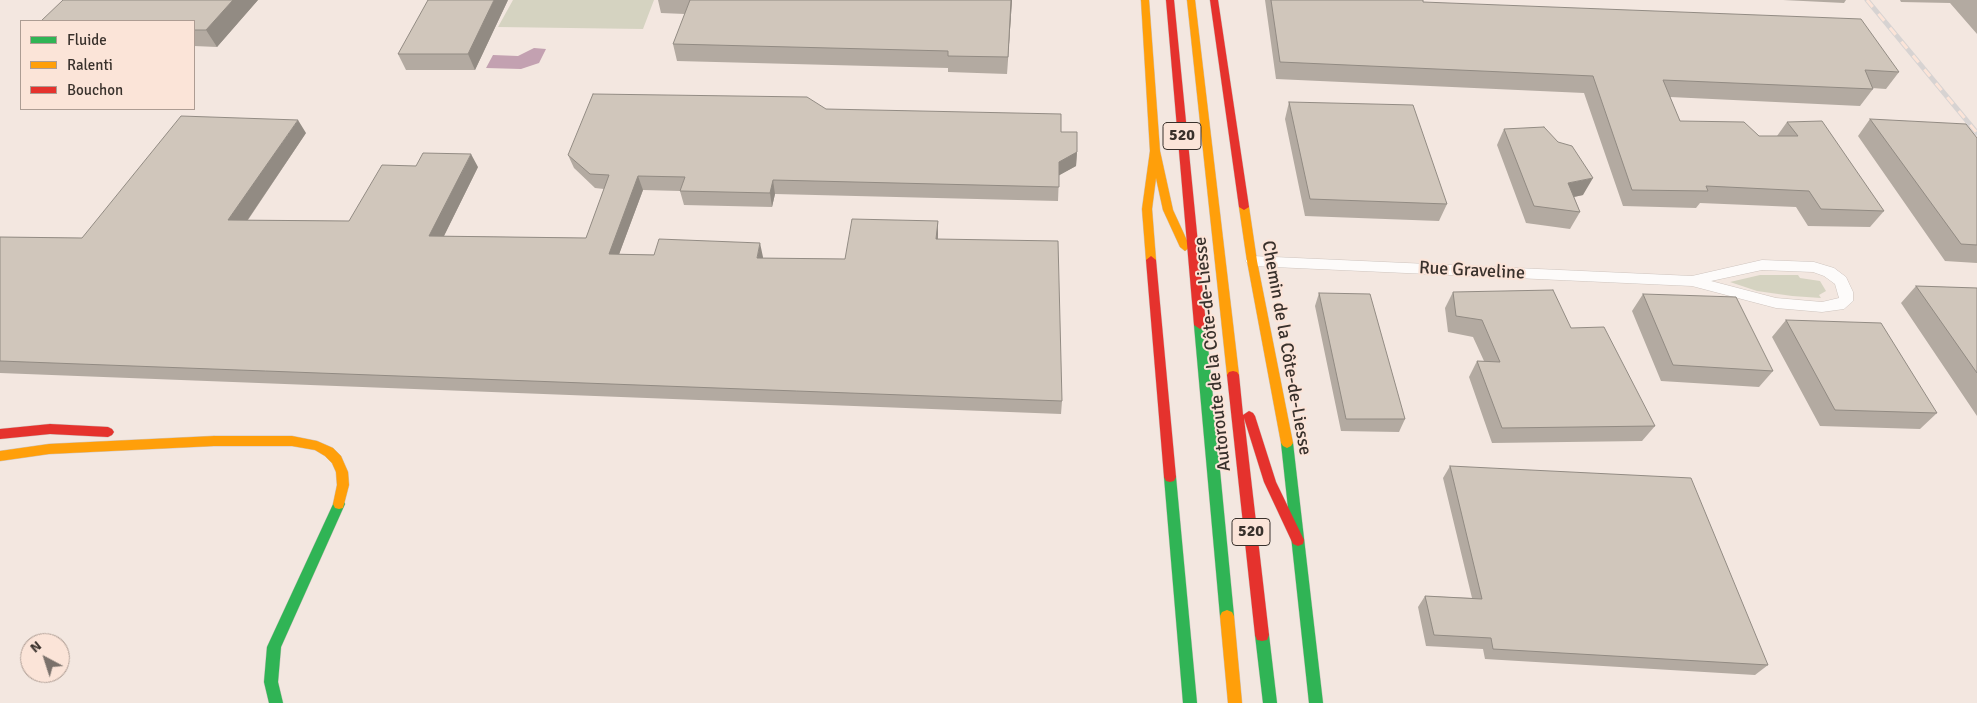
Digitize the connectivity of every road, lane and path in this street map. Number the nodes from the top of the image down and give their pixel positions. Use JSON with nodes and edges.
{"nodes":[{"id":1,"x":1145,"y":0,"type":"edge"},
{"id":2,"x":1170,"y":0,"type":"edge"},
{"id":3,"x":1191,"y":0,"type":"edge"},
{"id":4,"x":1214,"y":0,"type":"edge"},
{"id":5,"x":1155,"y":151,"type":"junction"},
{"id":6,"x":1252,"y":261,"type":"junction"},
{"id":7,"x":1195,"y":272,"type":"junction"},
{"id":8,"x":1692,"y":280,"type":"junction"},
{"id":9,"x":1231,"y":362,"type":"junction"},
{"id":10,"x":0,"y":434,"type":"edge"},
{"id":11,"x":214,"y":441,"type":"junction"},
{"id":12,"x":0,"y":456,"type":"edge"},
{"id":13,"x":1298,"y":540,"type":"junction"},
{"id":14,"x":276,"y":703,"type":"edge"},
{"id":15,"x":1190,"y":703,"type":"edge"},
{"id":16,"x":1235,"y":703,"type":"edge"},
{"id":17,"x":1270,"y":703,"type":"edge"},
{"id":18,"x":1316,"y":703,"type":"edge"}],
"edges":[{"from":1,"to":5,"type":"main road"},
{"from":2,"to":7,"type":"main road","name":"Autoroute de la Côte-de-Liesse","number":"520"},
{"from":3,"to":9,"type":"main road","name":"Autoroute de la Côte-de-Liesse","number":"520"},
{"from":4,"to":6,"type":"main road","name":"Chemin de la Côte-de-Liesse"},
{"from":5,"to":7,"type":"main road"},
{"from":5,"to":15,"type":"main road"},
{"from":6,"to":8,"type":"street","name":"Rue Graveline"},
{"from":6,"to":13,"type":"main road","name":"Chemin de la Côte-de-Liesse"},
{"from":7,"to":16,"type":"main road","name":"Autoroute de la Côte-de-Liesse","number":"520"},
{"from":8,"to":8,"type":"street","name":"Rue Graveline"},
{"from":9,"to":13,"type":"main road"},
{"from":9,"to":17,"type":"main road","name":"Autoroute de la Côte-de-Liesse","number":"520"},
{"from":10,"to":11,"type":"main road"},
{"from":11,"to":12,"type":"main road"},
{"from":11,"to":14,"type":"main road"},
{"from":13,"to":18,"type":"main road","name":"Chemin de la Côte-de-Liesse"}]}
